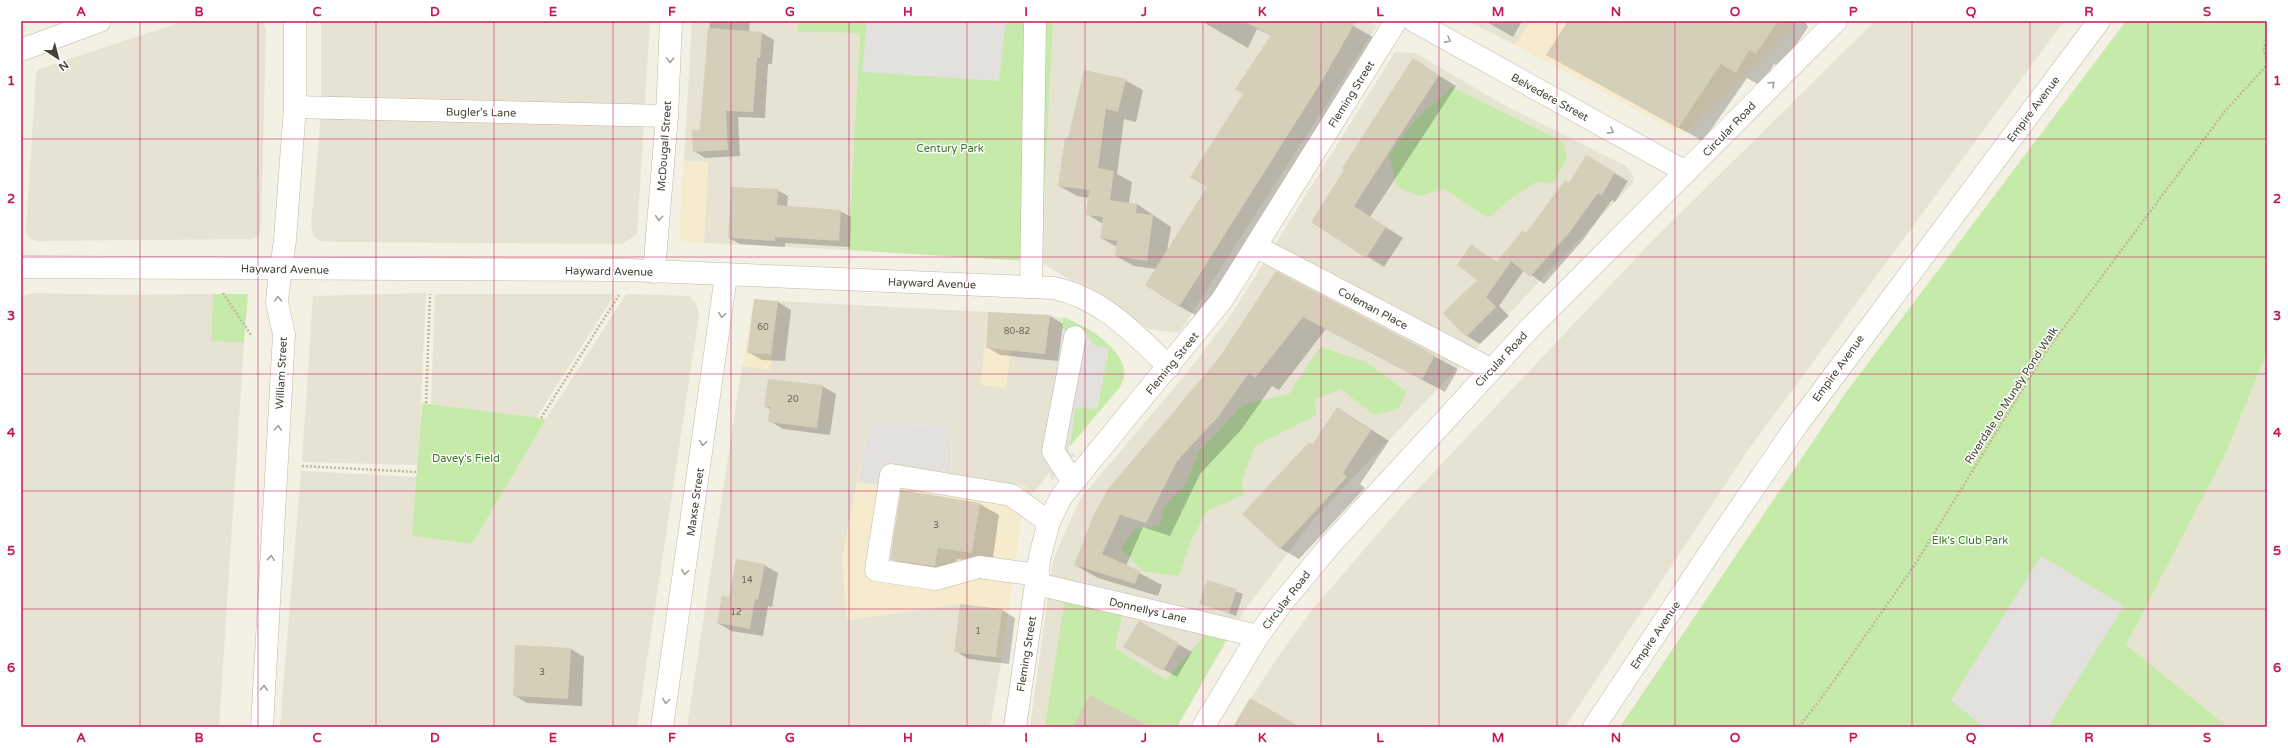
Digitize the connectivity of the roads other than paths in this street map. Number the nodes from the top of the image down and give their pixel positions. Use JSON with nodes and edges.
{"nodes":[{"id":1,"x":100,"y":21,"type":"edge"},
{"id":2,"x":295,"y":21,"type":"edge"},
{"id":3,"x":671,"y":21,"type":"edge"},
{"id":4,"x":1035,"y":21,"type":"edge"},
{"id":5,"x":1396,"y":21,"type":"edge"},
{"id":6,"x":1414,"y":21,"type":"edge"},
{"id":7,"x":1836,"y":21,"type":"edge"},
{"id":8,"x":2099,"y":21,"type":"edge"},
{"id":9,"x":21,"y":50,"type":"edge"},
{"id":10,"x":295,"y":107,"type":"junction"},
{"id":11,"x":667,"y":116,"type":"junction"},
{"id":12,"x":1686,"y":172,"type":"junction"},
{"id":13,"x":1256,"y":247,"type":"junction"},
{"id":14,"x":21,"y":267,"type":"edge"},
{"id":15,"x":281,"y":269,"type":"junction"},
{"id":16,"x":654,"y":272,"type":"junction"},
{"id":17,"x":726,"y":276,"type":"junction"},
{"id":18,"x":1031,"y":287,"type":"junction"},
{"id":19,"x":1075,"y":337,"type":"dead end"},
{"id":20,"x":1169,"y":367,"type":"junction"},
{"id":21,"x":1490,"y":370,"type":"junction"},
{"id":22,"x":1073,"y":482,"type":"junction"},
{"id":23,"x":1049,"y":522,"type":"junction"},
{"id":24,"x":1038,"y":579,"type":"junction"},
{"id":25,"x":1258,"y":636,"type":"junction"},
{"id":26,"x":262,"y":727,"type":"edge"},
{"id":27,"x":662,"y":727,"type":"edge"},
{"id":28,"x":1015,"y":727,"type":"edge"},
{"id":29,"x":1203,"y":727,"type":"edge"},
{"id":30,"x":1594,"y":727,"type":"edge"}],
"edges":[{"from":1,"to":9,"type":"street"},
{"from":2,"to":10,"type":"street","name":"William Street"},
{"from":3,"to":11,"type":"street","name":"McDougall Street","one_way":true},
{"from":4,"to":18,"type":"street"},
{"from":5,"to":13,"type":"street","name":"Fleming Street"},
{"from":6,"to":12,"type":"street","name":"Belvedere Street","one_way":true},
{"from":12,"to":7,"type":"street","name":"Circular Road","one_way":true},
{"from":8,"to":30,"type":"street","name":"Empire Avenue"},
{"from":10,"to":11,"type":"street","name":"Bugler's Lane"},
{"from":10,"to":15,"type":"street","name":"William Street"},
{"from":11,"to":16,"type":"street","name":"McDougall Street","one_way":true},
{"from":12,"to":21,"type":"street","name":"Circular Road"},
{"from":13,"to":20,"type":"street","name":"Fleming Street"},
{"from":13,"to":21,"type":"street","name":"Coleman Place"},
{"from":14,"to":15,"type":"street","name":"Hayward Avenue"},
{"from":15,"to":16,"type":"street","name":"Hayward Avenue"},
{"from":26,"to":15,"type":"street","name":"William Street","one_way":true},
{"from":16,"to":17,"type":"street","name":"Hayward Avenue"},
{"from":17,"to":18,"type":"street","name":"Hayward Avenue"},
{"from":17,"to":27,"type":"street","name":"Maxse Street","one_way":true},
{"from":18,"to":20,"type":"street","name":"Hayward Avenue"},
{"from":19,"to":22,"type":"street"},
{"from":20,"to":22,"type":"street","name":"Fleming Street"},
{"from":21,"to":25,"type":"street","name":"Circular Road"},
{"from":22,"to":23,"type":"street","name":"Fleming Street"},
{"from":23,"to":24,"type":"street","name":"Fleming Street"},
{"from":23,"to":24,"type":"street","name":"Donnellys Lane"},
{"from":24,"to":25,"type":"street","name":"Donnellys Lane"},
{"from":24,"to":28,"type":"street","name":"Fleming Street"},
{"from":25,"to":29,"type":"street","name":"Circular Road"}]}
